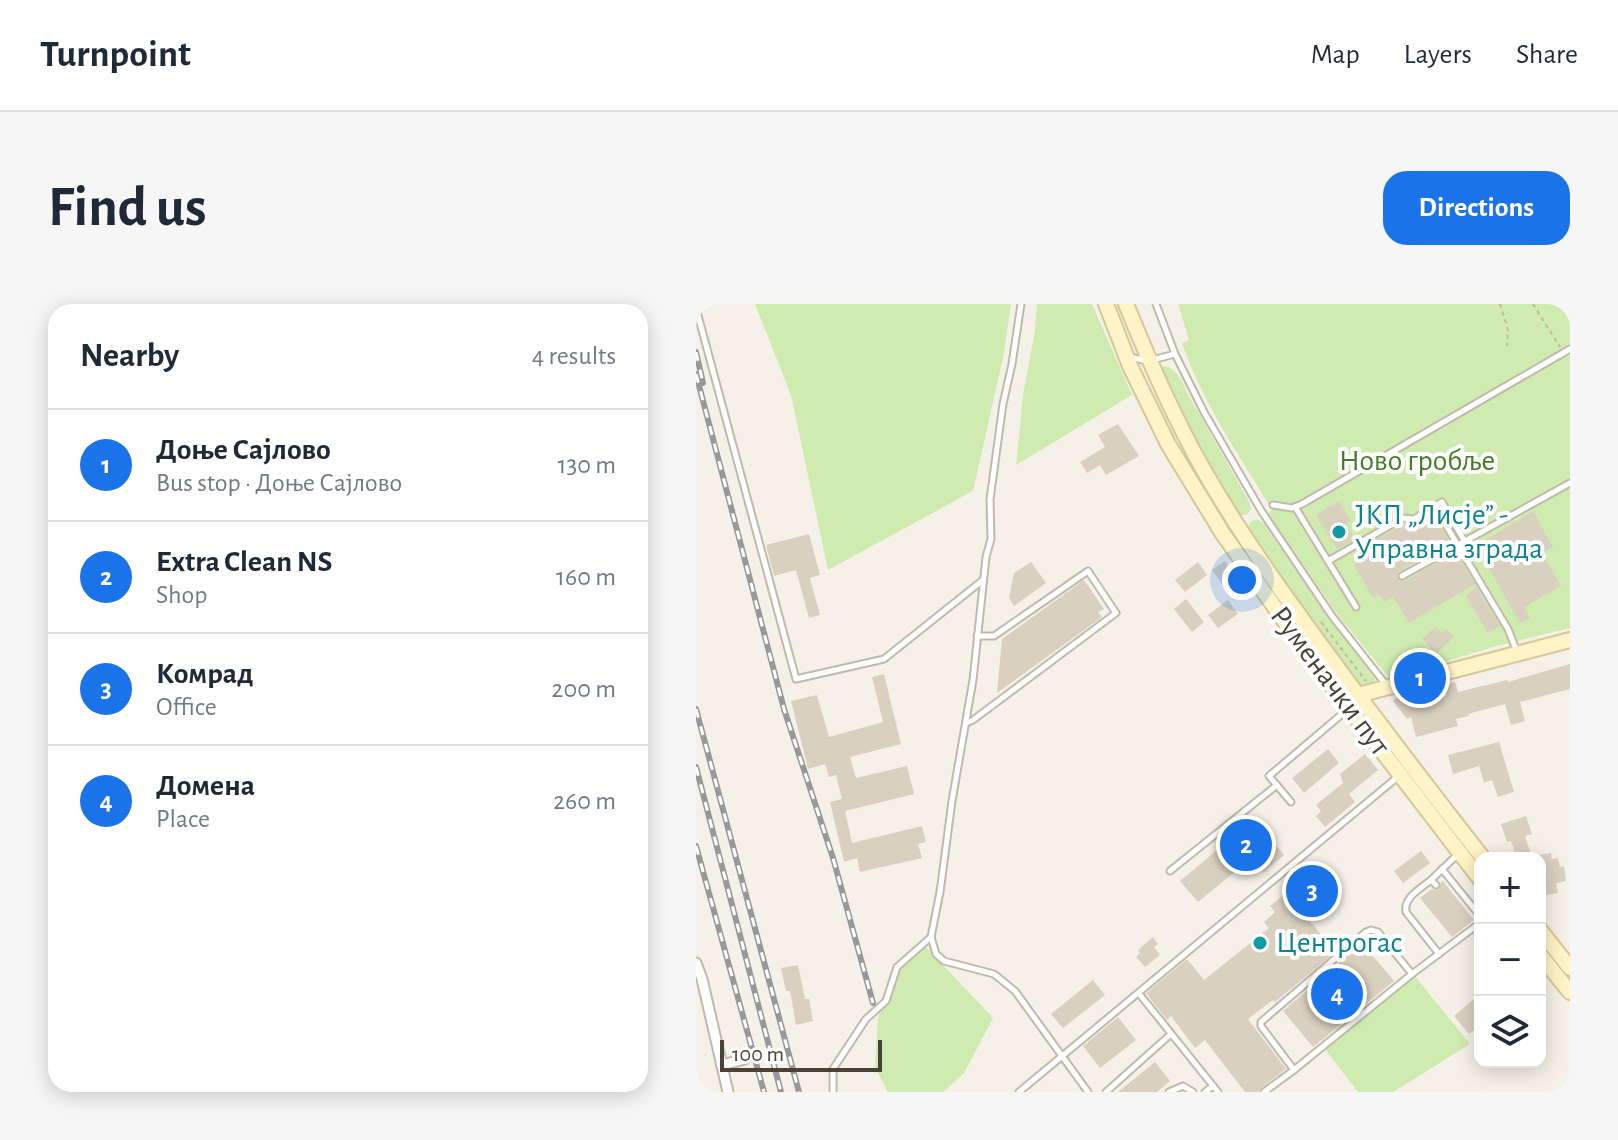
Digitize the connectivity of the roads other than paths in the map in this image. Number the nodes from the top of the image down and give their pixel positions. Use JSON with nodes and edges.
{"nodes":[{"id":1,"x":1021,"y":304,"type":"edge"},
{"id":2,"x":1106,"y":304,"type":"edge"},
{"id":3,"x":1126,"y":304,"type":"edge"},
{"id":4,"x":1156,"y":304,"type":"edge"},
{"id":5,"x":696,"y":308,"type":"edge"},
{"id":6,"x":1570,"y":349,"type":"edge"},
{"id":7,"x":1175,"y":354,"type":"junction"},
{"id":8,"x":1126,"y":356,"type":"junction"},
{"id":9,"x":1148,"y":361,"type":"junction"},
{"id":10,"x":1570,"y":483,"type":"edge"},
{"id":11,"x":1273,"y":505,"type":"dead end"},
{"id":12,"x":1295,"y":507,"type":"junction"},
{"id":13,"x":1447,"y":527,"type":"dead end"},
{"id":14,"x":1461,"y":543,"type":"junction"},
{"id":15,"x":1328,"y":561,"type":"junction"},
{"id":16,"x":1402,"y":576,"type":"dead end"},
{"id":17,"x":983,"y":579,"type":"junction"},
{"id":18,"x":1356,"y":607,"type":"dead end"},
{"id":19,"x":977,"y":636,"type":"junction"},
{"id":20,"x":1570,"y":640,"type":"edge"},
{"id":21,"x":1518,"y":653,"type":"junction"},
{"id":22,"x":1380,"y":689,"type":"junction"},
{"id":23,"x":1354,"y":702,"type":"junction"},
{"id":24,"x":966,"y":723,"type":"junction"},
{"id":25,"x":1400,"y":774,"type":"junction"},
{"id":26,"x":1277,"y":785,"type":"junction"},
{"id":27,"x":1291,"y":802,"type":"dead end"},
{"id":28,"x":1478,"y":852,"type":"edge"},
{"id":29,"x":1460,"y":853,"type":"junction"},
{"id":30,"x":1442,"y":869,"type":"junction"},
{"id":31,"x":1170,"y":871,"type":"dead end"},
{"id":32,"x":1474,"y":871,"type":"edge"},
{"id":33,"x":1431,"y":880,"type":"junction"},
{"id":34,"x":1436,"y":885,"type":"dead end"},
{"id":35,"x":1474,"y":909,"type":"edge"},
{"id":36,"x":1478,"y":924,"type":"edge"},
{"id":37,"x":931,"y":937,"type":"junction"},
{"id":38,"x":1546,"y":938,"type":"edge"},
{"id":39,"x":1439,"y":954,"type":"junction"},
{"id":40,"x":1546,"y":962,"type":"edge"},
{"id":41,"x":696,"y":963,"type":"edge"},
{"id":42,"x":1570,"y":968,"type":"edge"},
{"id":43,"x":1412,"y":974,"type":"junction"},
{"id":44,"x":1570,"y":992,"type":"edge"},
{"id":45,"x":1141,"y":996,"type":"dead end"},
{"id":46,"x":1171,"y":1034,"type":"junction"},
{"id":47,"x":1061,"y":1055,"type":"junction"},
{"id":48,"x":745,"y":1059,"type":"dead end"},
{"id":49,"x":722,"y":1065,"type":"junction"},
{"id":50,"x":1294,"y":1070,"type":"junction"},
{"id":51,"x":1216,"y":1089,"type":"edge"},
{"id":52,"x":728,"y":1092,"type":"edge"},
{"id":53,"x":833,"y":1092,"type":"edge"},
{"id":54,"x":1019,"y":1092,"type":"edge"},
{"id":55,"x":1088,"y":1092,"type":"edge"},
{"id":56,"x":1106,"y":1092,"type":"edge"},
{"id":57,"x":1169,"y":1092,"type":"edge"},
{"id":58,"x":1193,"y":1092,"type":"edge"},
{"id":59,"x":1205,"y":1092,"type":"edge"},
{"id":60,"x":1264,"y":1092,"type":"edge"}],
"edges":[{"from":1,"to":17,"type":"lane"},
{"from":2,"to":8,"type":"main road","name":"Руменачки пут"},
{"from":3,"to":9,"type":"main road","name":"Руменачки пут"},
{"from":4,"to":7,"type":"lane"},
{"from":5,"to":17,"type":"lane"},
{"from":6,"to":12,"type":"lane"},
{"from":7,"to":9,"type":"lane"},
{"from":7,"to":22,"type":"lane"},
{"from":8,"to":9,"type":"lane"},
{"from":8,"to":23,"type":"main road","name":"Руменачки пут"},
{"from":9,"to":23,"type":"main road","name":"Руменачки пут"},
{"from":10,"to":14,"type":"lane"},
{"from":11,"to":12,"type":"lane"},
{"from":12,"to":15,"type":"lane"},
{"from":13,"to":14,"type":"lane"},
{"from":14,"to":15,"type":"lane"},
{"from":14,"to":16,"type":"lane"},
{"from":14,"to":21,"type":"lane"},
{"from":15,"to":18,"type":"lane"},
{"from":17,"to":19,"type":"lane"},
{"from":19,"to":24,"type":"lane"},
{"from":19,"to":24,"type":"lane"},
{"from":20,"to":21,"type":"main road"},
{"from":21,"to":22,"type":"main road"},
{"from":22,"to":23,"type":"main road"},
{"from":23,"to":25,"type":"main road","name":"Руменачки пут"},
{"from":23,"to":26,"type":"lane"},
{"from":23,"to":28,"type":"main road","name":"Руменачки пут"},
{"from":24,"to":37,"type":"lane"},
{"from":25,"to":29,"type":"main road","name":"Руменачки пут"},
{"from":25,"to":47,"type":"lane"},
{"from":26,"to":27,"type":"lane"},
{"from":26,"to":31,"type":"lane"},
{"from":29,"to":30,"type":"lane"},
{"from":29,"to":32,"type":"main road","name":"Руменачки пут"},
{"from":30,"to":33,"type":"lane"},
{"from":30,"to":35,"type":"lane"},
{"from":33,"to":34,"type":"lane"},
{"from":33,"to":39,"type":"lane"},
{"from":36,"to":39,"type":"lane"},
{"from":37,"to":47,"type":"lane"},
{"from":37,"to":53,"type":"lane"},
{"from":38,"to":42,"type":"main road"},
{"from":39,"to":43,"type":"lane"},
{"from":40,"to":44,"type":"main road"},
{"from":41,"to":49,"type":"street"},
{"from":43,"to":50,"type":"lane"},
{"from":43,"to":50,"type":"lane"},
{"from":45,"to":46,"type":"lane"},
{"from":46,"to":51,"type":"lane"},
{"from":46,"to":56,"type":"lane"},
{"from":47,"to":54,"type":"lane"},
{"from":47,"to":55,"type":"lane"},
{"from":48,"to":49,"type":"street"},
{"from":49,"to":52,"type":"street"},
{"from":50,"to":60,"type":"lane"},
{"from":51,"to":59,"type":"lane"},
{"from":57,"to":58,"type":"lane"}]}
